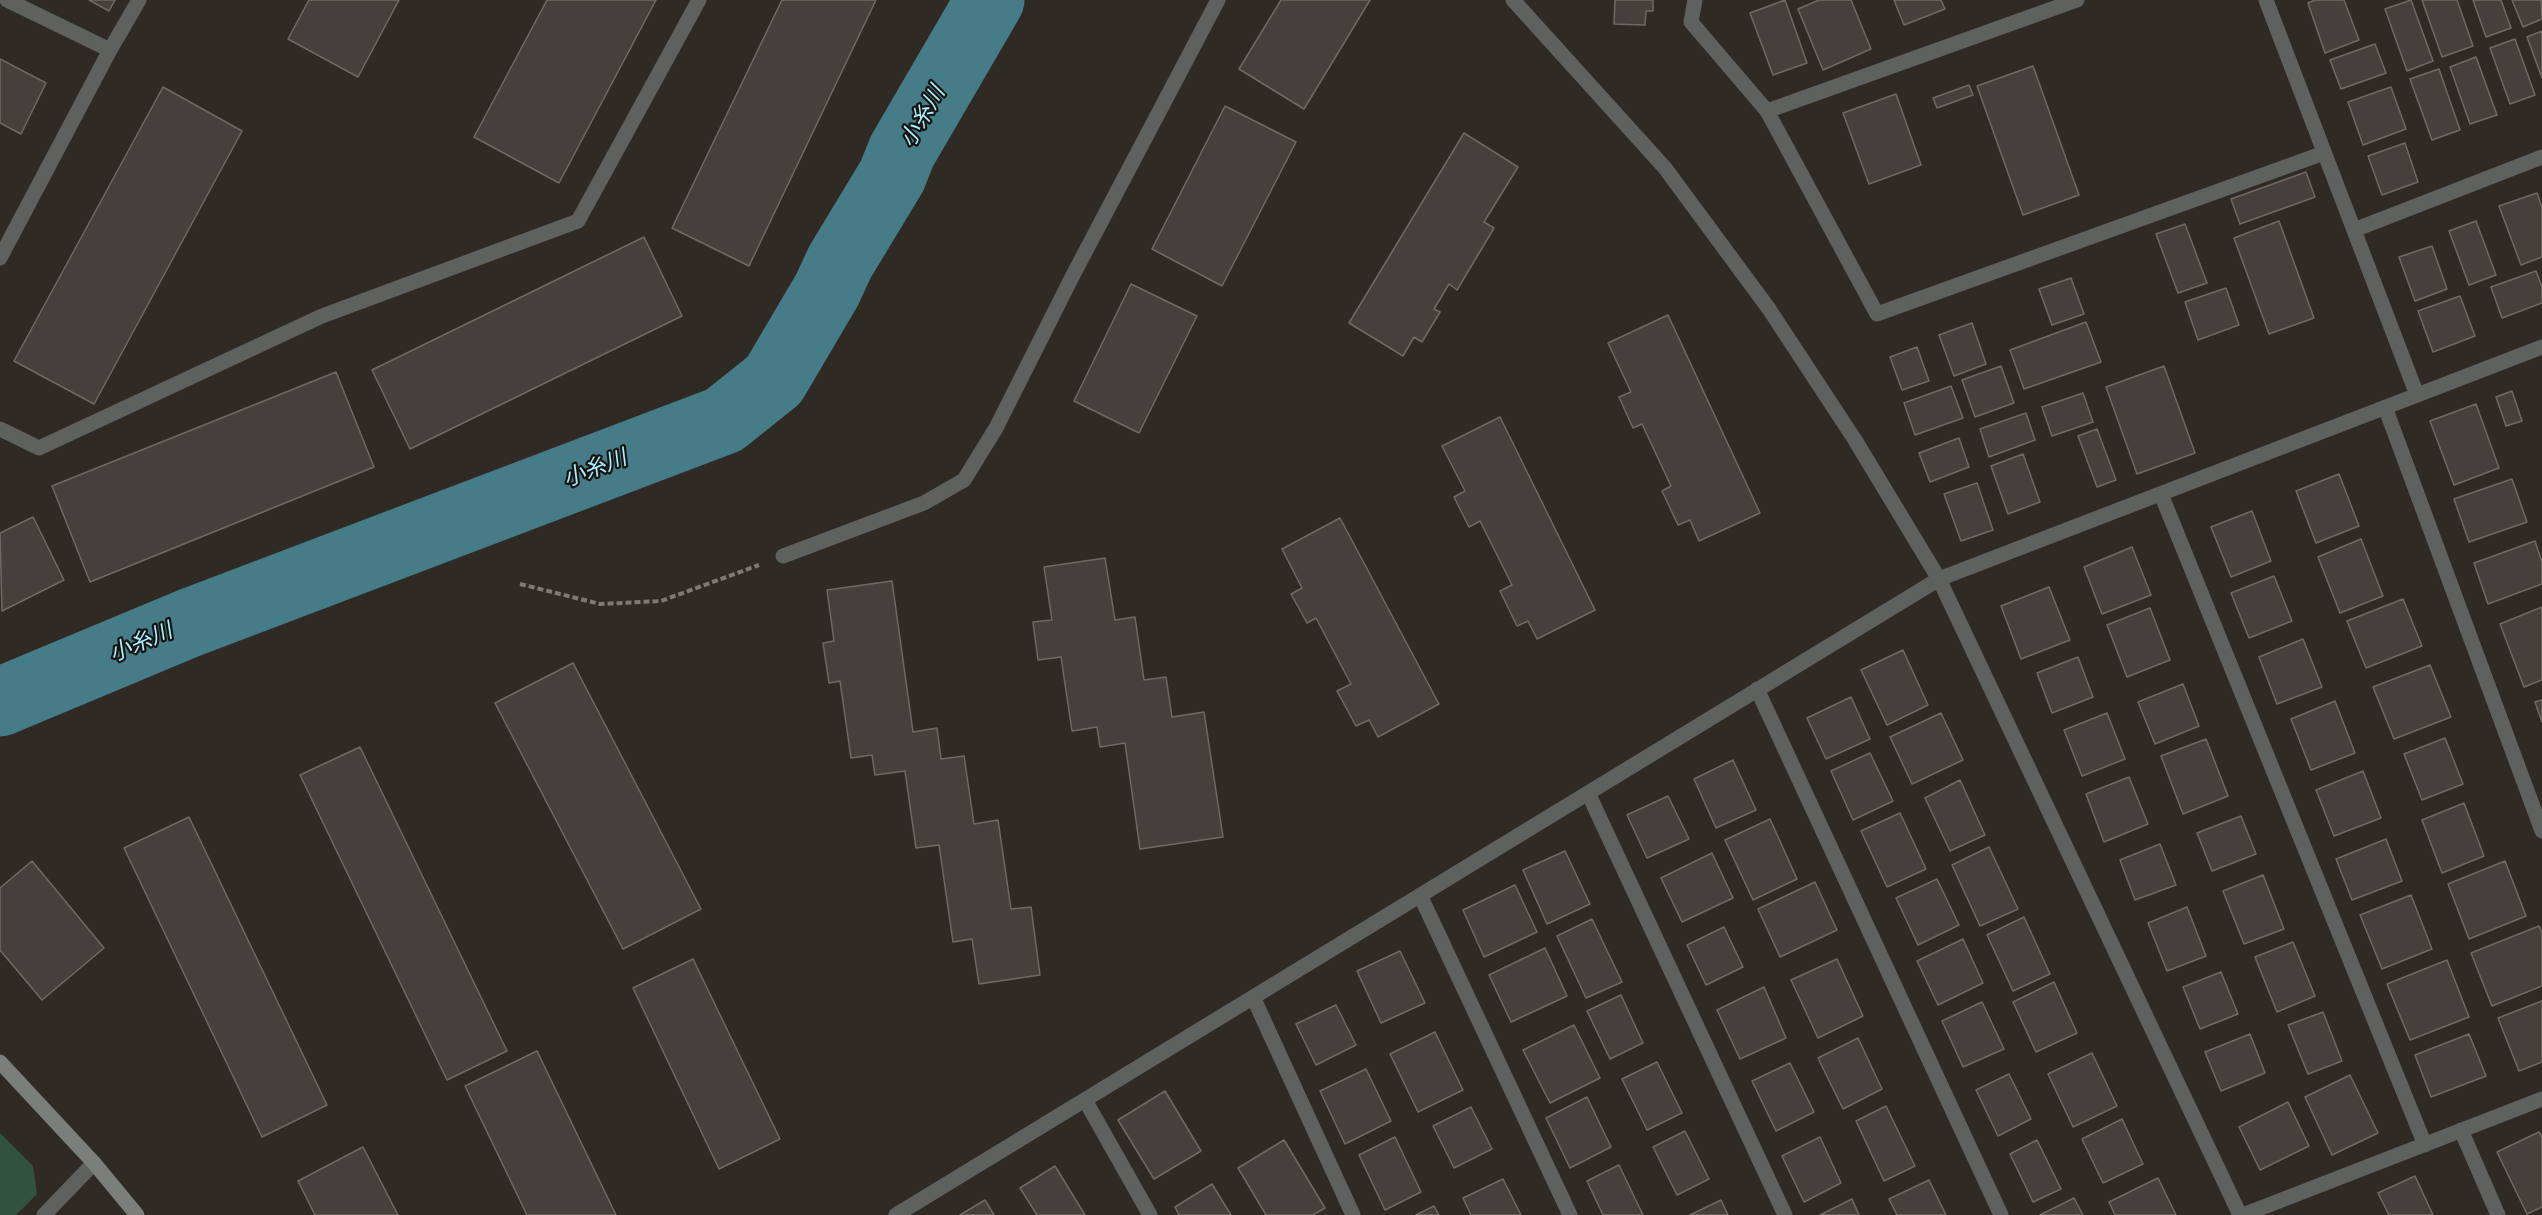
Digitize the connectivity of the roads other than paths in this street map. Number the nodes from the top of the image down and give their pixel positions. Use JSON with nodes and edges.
{"nodes":[{"id":1,"x":8,"y":0,"type":"edge"},
{"id":2,"x":139,"y":0,"type":"edge"},
{"id":3,"x":699,"y":0,"type":"edge"},
{"id":4,"x":1218,"y":0,"type":"edge"},
{"id":5,"x":1513,"y":0,"type":"edge"},
{"id":6,"x":1695,"y":0,"type":"edge"},
{"id":7,"x":2077,"y":0,"type":"edge"},
{"id":8,"x":2266,"y":0,"type":"edge"},
{"id":9,"x":110,"y":50,"type":"junction"},
{"id":10,"x":1767,"y":111,"type":"junction"},
{"id":11,"x":2324,"y":153,"type":"junction"},
{"id":12,"x":2542,"y":158,"type":"edge"},
{"id":13,"x":2354,"y":230,"type":"junction"},
{"id":14,"x":0,"y":258,"type":"edge"},
{"id":15,"x":2542,"y":347,"type":"edge"},
{"id":16,"x":2417,"y":395,"type":"junction"},
{"id":17,"x":2385,"y":407,"type":"junction"},
{"id":18,"x":0,"y":429,"type":"edge"},
{"id":19,"x":2161,"y":494,"type":"junction"},
{"id":20,"x":783,"y":556,"type":"road end"},
{"id":21,"x":1938,"y":579,"type":"junction"},
{"id":22,"x":1757,"y":689,"type":"junction"},
{"id":23,"x":1588,"y":793,"type":"junction"},
{"id":24,"x":2542,"y":831,"type":"edge"},
{"id":25,"x":1420,"y":895,"type":"junction"},
{"id":26,"x":1253,"y":997,"type":"junction"},
{"id":27,"x":0,"y":1062,"type":"edge"},
{"id":28,"x":2542,"y":1099,"type":"edge"},
{"id":29,"x":1085,"y":1100,"type":"junction"},
{"id":30,"x":2462,"y":1130,"type":"junction"},
{"id":31,"x":2425,"y":1144,"type":"junction"},
{"id":32,"x":94,"y":1163,"type":"junction"},
{"id":33,"x":918,"y":1209,"type":"edge"},
{"id":34,"x":44,"y":1215,"type":"edge"},
{"id":35,"x":137,"y":1215,"type":"edge"},
{"id":36,"x":896,"y":1215,"type":"edge"},
{"id":37,"x":1150,"y":1215,"type":"edge"},
{"id":38,"x":1353,"y":1215,"type":"edge"},
{"id":39,"x":1570,"y":1215,"type":"edge"},
{"id":40,"x":1785,"y":1215,"type":"edge"},
{"id":41,"x":2001,"y":1215,"type":"edge"},
{"id":42,"x":2242,"y":1215,"type":"edge"},
{"id":43,"x":2498,"y":1215,"type":"edge"}],
"edges":[{"from":1,"to":9,"type":"street"},
{"from":2,"to":9,"type":"street"},
{"from":3,"to":18,"type":"street"},
{"from":4,"to":20,"type":"street"},
{"from":5,"to":21,"type":"street"},
{"from":6,"to":10,"type":"street"},
{"from":7,"to":10,"type":"street"},
{"from":8,"to":11,"type":"street"},
{"from":9,"to":14,"type":"street"},
{"from":10,"to":11,"type":"street"},
{"from":11,"to":13,"type":"street"},
{"from":12,"to":13,"type":"street"},
{"from":13,"to":16,"type":"street"},
{"from":15,"to":16,"type":"street"},
{"from":16,"to":17,"type":"street"},
{"from":17,"to":19,"type":"street"},
{"from":17,"to":24,"type":"street"},
{"from":19,"to":21,"type":"street"},
{"from":19,"to":31,"type":"street"},
{"from":21,"to":22,"type":"street"},
{"from":21,"to":42,"type":"street"},
{"from":22,"to":23,"type":"street"},
{"from":22,"to":41,"type":"street"},
{"from":23,"to":25,"type":"street"},
{"from":23,"to":40,"type":"street"},
{"from":25,"to":26,"type":"street"},
{"from":25,"to":39,"type":"street"},
{"from":26,"to":29,"type":"street"},
{"from":26,"to":38,"type":"street"},
{"from":27,"to":32,"type":"street"},
{"from":28,"to":30,"type":"street"},
{"from":29,"to":33,"type":"street"},
{"from":29,"to":37,"type":"street"},
{"from":30,"to":31,"type":"street"},
{"from":30,"to":43,"type":"street"},
{"from":31,"to":42,"type":"street"},
{"from":32,"to":34,"type":"street"},
{"from":32,"to":35,"type":"street"},
{"from":33,"to":36,"type":"street"}]}
